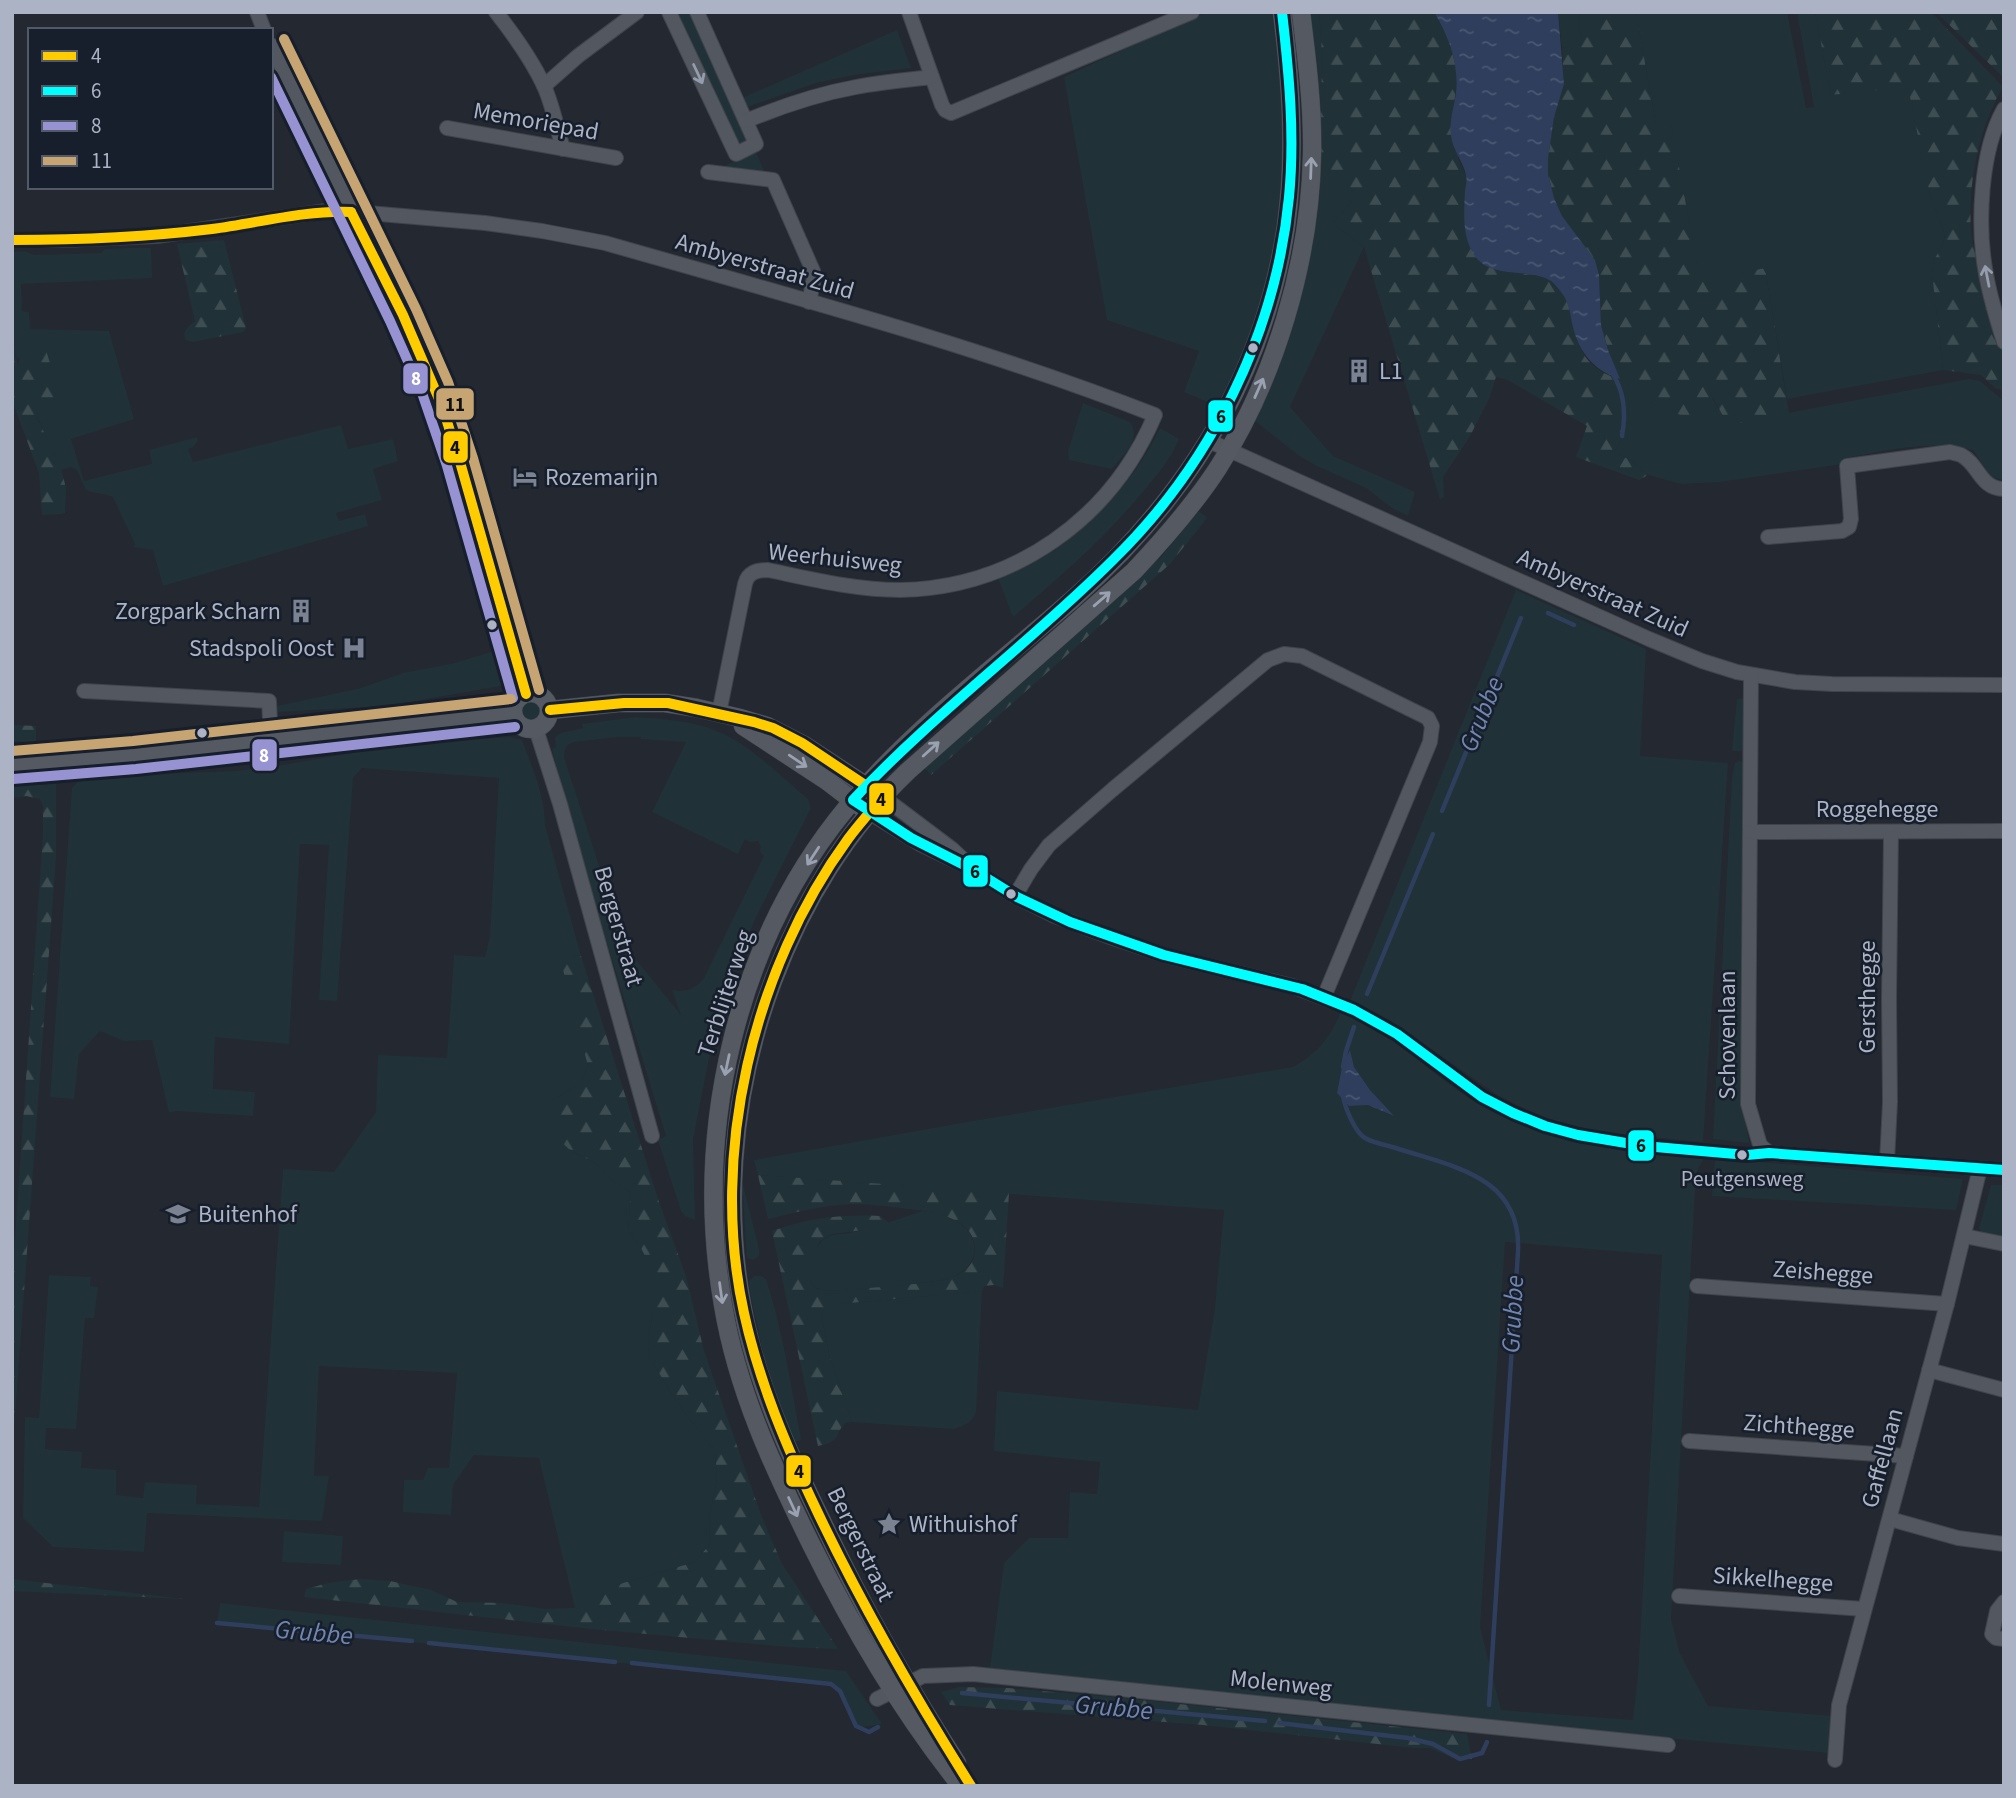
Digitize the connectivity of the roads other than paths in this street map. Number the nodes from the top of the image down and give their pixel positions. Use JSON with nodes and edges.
{"nodes":[{"id":1,"x":496,"y":12,"type":"edge"},
{"id":2,"x":637,"y":12,"type":"edge"},
{"id":3,"x":669,"y":12,"type":"edge"},
{"id":4,"x":697,"y":12,"type":"edge"},
{"id":5,"x":909,"y":12,"type":"edge"},
{"id":6,"x":1192,"y":12,"type":"edge"},
{"id":7,"x":1282,"y":12,"type":"edge"},
{"id":8,"x":1301,"y":12,"type":"edge"},
{"id":9,"x":273,"y":50,"type":"edge"},
{"id":10,"x":932,"y":77,"type":"junction"},
{"id":11,"x":544,"y":86,"type":"junction"},
{"id":12,"x":2004,"y":109,"type":"edge"},
{"id":13,"x":746,"y":121,"type":"junction"},
{"id":14,"x":447,"y":128,"type":"dead end"},
{"id":15,"x":563,"y":149,"type":"junction"},
{"id":16,"x":616,"y":158,"type":"dead end"},
{"id":17,"x":708,"y":172,"type":"dead end"},
{"id":18,"x":351,"y":212,"type":"junction"},
{"id":19,"x":12,"y":240,"type":"edge"},
{"id":20,"x":809,"y":302,"type":"junction"},
{"id":21,"x":2004,"y":342,"type":"edge"},
{"id":22,"x":1155,"y":415,"type":"joint"},
{"id":23,"x":1209,"y":440,"type":"junction"},
{"id":24,"x":1229,"y":449,"type":"junction"},
{"id":25,"x":2004,"y":488,"type":"edge"},
{"id":26,"x":1768,"y":537,"type":"dead end"},
{"id":27,"x":1751,"y":676,"type":"junction"},
{"id":28,"x":2004,"y":685,"type":"edge"},
{"id":29,"x":83,"y":691,"type":"dead end"},
{"id":30,"x":526,"y":694,"type":"junction"},
{"id":31,"x":550,"y":710,"type":"junction"},
{"id":32,"x":513,"y":713,"type":"junction"},
{"id":33,"x":719,"y":713,"type":"junction"},
{"id":34,"x":536,"y":729,"type":"junction"},
{"id":35,"x":271,"y":740,"type":"junction"},
{"id":36,"x":12,"y":765,"type":"edge"},
{"id":37,"x":866,"y":785,"type":"junction"},
{"id":38,"x":883,"y":797,"type":"junction"},
{"id":39,"x":853,"y":800,"type":"junction"},
{"id":40,"x":870,"y":813,"type":"junction"},
{"id":41,"x":2004,"y":831,"type":"edge"},
{"id":42,"x":1750,"y":832,"type":"junction"},
{"id":43,"x":1891,"y":832,"type":"junction"},
{"id":44,"x":974,"y":870,"type":"junction"},
{"id":45,"x":1015,"y":896,"type":"junction"},
{"id":46,"x":1324,"y":997,"type":"junction"},
{"id":47,"x":1342,"y":1005,"type":"dead end"},
{"id":48,"x":652,"y":1136,"type":"dead end"},
{"id":49,"x":1886,"y":1162,"type":"junction"},
{"id":50,"x":1980,"y":1168,"type":"junction"},
{"id":51,"x":2004,"y":1170,"type":"edge"},
{"id":52,"x":733,"y":1223,"type":"joint"},
{"id":53,"x":714,"y":1225,"type":"joint"},
{"id":54,"x":1964,"y":1236,"type":"junction"},
{"id":55,"x":2004,"y":1244,"type":"edge"},
{"id":56,"x":1697,"y":1286,"type":"dead end"},
{"id":57,"x":1947,"y":1304,"type":"junction"},
{"id":58,"x":1929,"y":1370,"type":"junction"},
{"id":59,"x":2004,"y":1390,"type":"edge"},
{"id":60,"x":1689,"y":1441,"type":"dead end"},
{"id":61,"x":1906,"y":1456,"type":"junction"},
{"id":62,"x":1890,"y":1519,"type":"junction"},
{"id":63,"x":2004,"y":1544,"type":"edge"},
{"id":64,"x":1679,"y":1596,"type":"dead end"},
{"id":65,"x":2004,"y":1602,"type":"edge"},
{"id":66,"x":1864,"y":1608,"type":"junction"},
{"id":67,"x":2004,"y":1639,"type":"edge"},
{"id":68,"x":892,"y":1691,"type":"junction"},
{"id":69,"x":1668,"y":1745,"type":"dead end"},
{"id":70,"x":940,"y":1748,"type":"junction"},
{"id":71,"x":1835,"y":1760,"type":"dead end"},
{"id":72,"x":961,"y":1786,"type":"edge"},
{"id":73,"x":971,"y":1786,"type":"edge"}],
"edges":[{"from":1,"to":11,"type":"street"},
{"from":2,"to":11,"type":"street"},
{"from":3,"to":13,"type":"street","one_way":true},
{"from":4,"to":13,"type":"street"},
{"from":5,"to":10,"type":"street"},
{"from":6,"to":10,"type":"street"},
{"from":7,"to":23,"type":"main road","name":"Terblijterweg"},
{"from":24,"to":8,"type":"main road","name":"Terblijterweg","one_way":true},
{"from":9,"to":18,"type":"street"},
{"from":10,"to":13,"type":"street"},
{"from":11,"to":15,"type":"street"},
{"from":21,"to":12,"type":"street","one_way":true},
{"from":14,"to":15,"type":"street","name":"Memoriepad"},
{"from":15,"to":16,"type":"street","name":"Memoriepad"},
{"from":17,"to":20,"type":"street"},
{"from":18,"to":19,"type":"street","name":"Ambyerstraat Zuid"},
{"from":18,"to":20,"type":"street","name":"Ambyerstraat Zuid"},
{"from":18,"to":30,"type":"street"},
{"from":20,"to":22,"type":"street","name":"Ambyerstraat Zuid"},
{"from":22,"to":33,"type":"street","name":"Weerhuisweg"},
{"from":23,"to":24,"type":"street","name":"Ambyerstraat Zuid"},
{"from":23,"to":37,"type":"main road","name":"Terblijterweg"},
{"from":24,"to":27,"type":"street","name":"Ambyerstraat Zuid"},
{"from":38,"to":24,"type":"main road","name":"Terblijterweg","one_way":true},
{"from":25,"to":26,"type":"street"},
{"from":27,"to":28,"type":"street","name":"Ambyerstraat Zuid"},
{"from":27,"to":42,"type":"street","name":"Schovenlaan"},
{"from":29,"to":35,"type":"street"},
{"from":30,"to":31,"type":"main road"},
{"from":30,"to":32,"type":"main road"},
{"from":31,"to":33,"type":"main road"},
{"from":31,"to":34,"type":"main road"},
{"from":32,"to":34,"type":"main road"},
{"from":32,"to":35,"type":"main road"},
{"from":33,"to":37,"type":"main road"},
{"from":33,"to":39,"type":"main road","one_way":true},
{"from":34,"to":48,"type":"street","name":"Bergerstraat"},
{"from":35,"to":36,"type":"main road"},
{"from":37,"to":38,"type":"main road"},
{"from":37,"to":39,"type":"main road","name":"Terblijterweg"},
{"from":38,"to":40,"type":"main road","name":"Terblijterweg"},
{"from":38,"to":44,"type":"street"},
{"from":39,"to":40,"type":"main road"},
{"from":39,"to":53,"type":"main road","name":"Terblijterweg","one_way":true},
{"from":40,"to":44,"type":"street"},
{"from":40,"to":52,"type":"main road","name":"Terblijterweg"},
{"from":41,"to":43,"type":"street","name":"Roggehegge"},
{"from":42,"to":43,"type":"street","name":"Roggehegge"},
{"from":42,"to":49,"type":"street","name":"Schovenlaan"},
{"from":43,"to":49,"type":"street","name":"Gersthegge"},
{"from":44,"to":45,"type":"street"},
{"from":45,"to":46,"type":"street"},
{"from":45,"to":46,"type":"street"},
{"from":46,"to":47,"type":"street"},
{"from":49,"to":50,"type":"street","name":"Schovenlaan"},
{"from":50,"to":51,"type":"street","name":"Schovenlaan"},
{"from":50,"to":54,"type":"street","name":"Gaffellaan"},
{"from":52,"to":68,"type":"main road","name":"Bergerstraat"},
{"from":53,"to":68,"type":"main road","name":"Bergerstraat","one_way":true},
{"from":54,"to":55,"type":"street"},
{"from":54,"to":57,"type":"street","name":"Gaffellaan"},
{"from":56,"to":57,"type":"street","name":"Zeishegge"},
{"from":57,"to":58,"type":"street","name":"Gaffellaan"},
{"from":58,"to":59,"type":"street"},
{"from":58,"to":61,"type":"street","name":"Gaffellaan"},
{"from":60,"to":61,"type":"street","name":"Zichthegge"},
{"from":61,"to":62,"type":"street","name":"Gaffellaan"},
{"from":62,"to":63,"type":"street"},
{"from":62,"to":66,"type":"street","name":"Gaffellaan"},
{"from":64,"to":66,"type":"street","name":"Sikkelhegge"},
{"from":65,"to":67,"type":"street"},
{"from":66,"to":71,"type":"street","name":"Gaffellaan"},
{"from":68,"to":69,"type":"street","name":"Molenweg"},
{"from":68,"to":70,"type":"main road","name":"Bergerstraat"},
{"from":70,"to":72,"type":"main road","name":"Bergerstraat"},
{"from":70,"to":73,"type":"main road","name":"Bergerstraat"}]}
